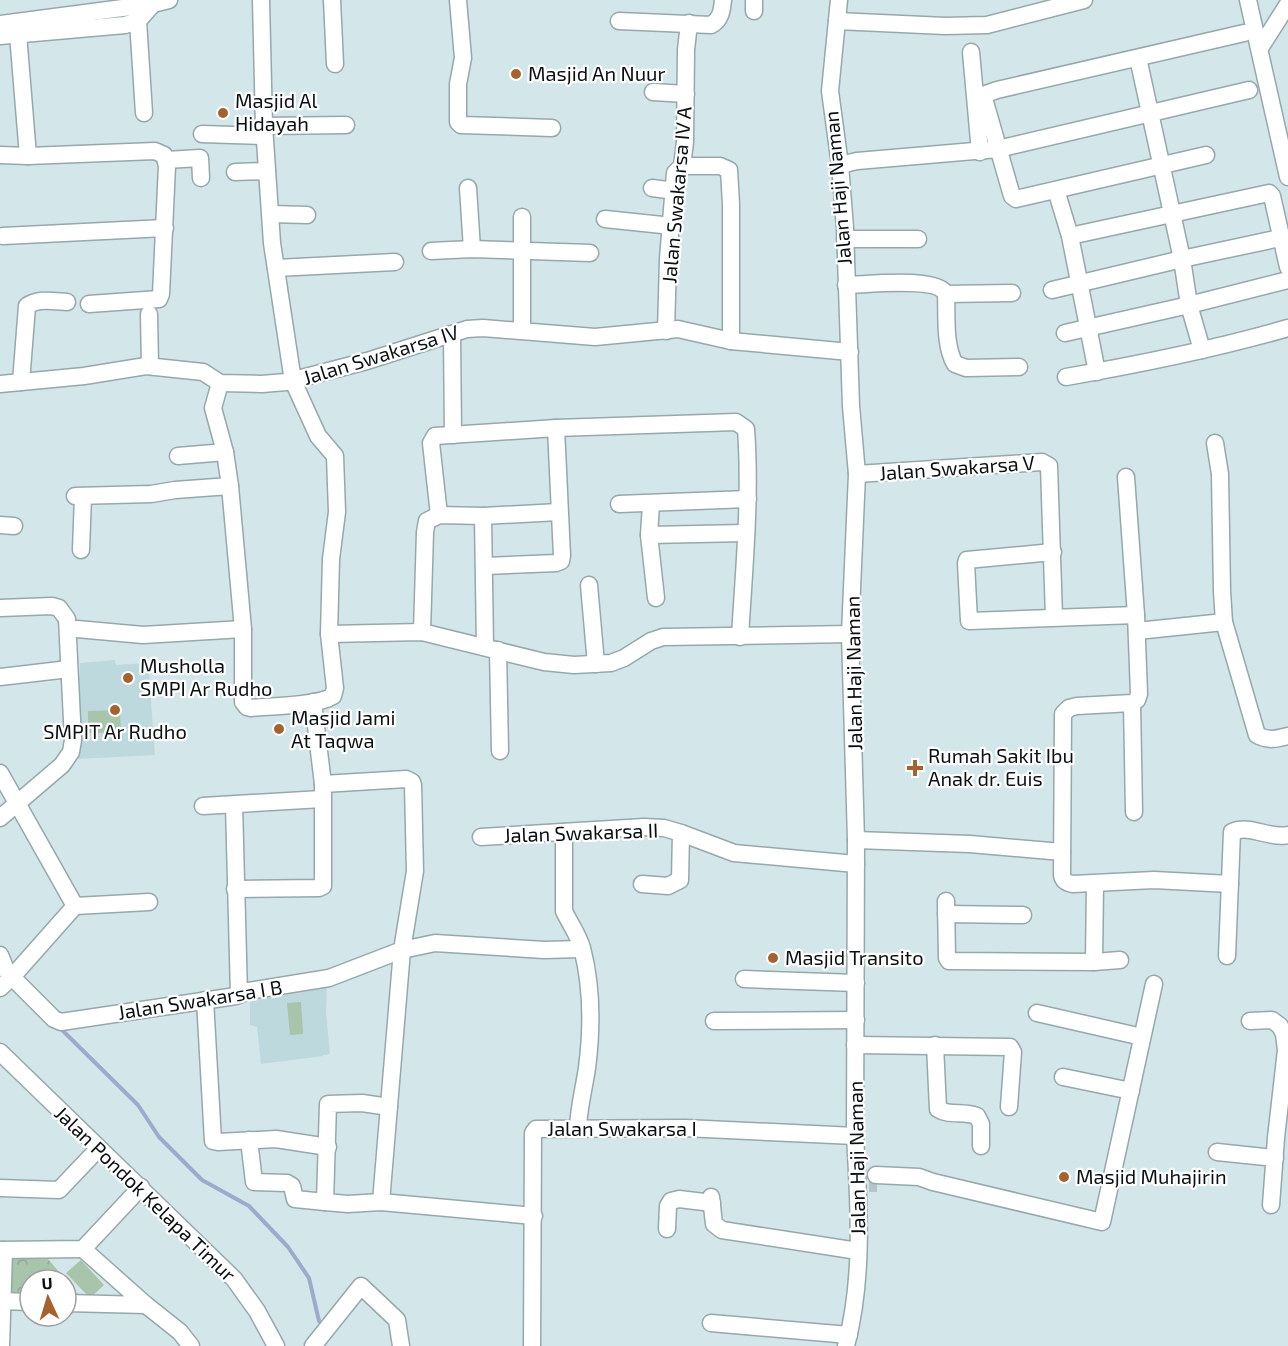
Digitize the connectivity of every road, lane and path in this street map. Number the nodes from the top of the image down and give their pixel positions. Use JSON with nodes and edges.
{"nodes":[{"id":1,"x":261,"y":0,"type":"edge"},
{"id":2,"x":332,"y":0,"type":"edge"},
{"id":3,"x":458,"y":0,"type":"edge"},
{"id":4,"x":723,"y":0,"type":"edge"},
{"id":5,"x":839,"y":0,"type":"edge"},
{"id":6,"x":1084,"y":0,"type":"edge"},
{"id":7,"x":1248,"y":0,"type":"edge"},
{"id":8,"x":161,"y":2,"type":"edge"},
{"id":9,"x":1288,"y":3,"type":"edge"},
{"id":10,"x":138,"y":21,"type":"junction"},
{"id":11,"x":619,"y":21,"type":"dead end"},
{"id":12,"x":837,"y":21,"type":"junction"},
{"id":13,"x":689,"y":23,"type":"junction"},
{"id":14,"x":0,"y":24,"type":"edge"},
{"id":15,"x":1244,"y":33,"type":"dead end"},
{"id":16,"x":18,"y":34,"type":"junction"},
{"id":17,"x":0,"y":36,"type":"edge"},
{"id":18,"x":1260,"y":48,"type":"junction"},
{"id":19,"x":971,"y":52,"type":"dead end"},
{"id":20,"x":1138,"y":58,"type":"junction"},
{"id":21,"x":335,"y":64,"type":"dead end"},
{"id":22,"x":1249,"y":90,"type":"dead end"},
{"id":23,"x":653,"y":92,"type":"dead end"},
{"id":24,"x":686,"y":94,"type":"junction"},
{"id":25,"x":144,"y":112,"type":"dead end"},
{"id":26,"x":1149,"y":112,"type":"junction"},
{"id":27,"x":1288,"y":116,"type":"edge"},
{"id":28,"x":346,"y":125,"type":"dead end"},
{"id":29,"x":552,"y":128,"type":"dead end"},
{"id":30,"x":264,"y":131,"type":"junction"},
{"id":31,"x":1278,"y":131,"type":"junction"},
{"id":32,"x":202,"y":134,"type":"dead end"},
{"id":33,"x":998,"y":149,"type":"junction"},
{"id":34,"x":980,"y":152,"type":"junction"},
{"id":35,"x":0,"y":155,"type":"edge"},
{"id":36,"x":1206,"y":155,"type":"dead end"},
{"id":37,"x":28,"y":156,"type":"junction"},
{"id":38,"x":165,"y":158,"type":"junction"},
{"id":39,"x":840,"y":165,"type":"junction"},
{"id":40,"x":682,"y":166,"type":"junction"},
{"id":41,"x":1161,"y":166,"type":"junction"},
{"id":42,"x":267,"y":171,"type":"junction"},
{"id":43,"x":235,"y":172,"type":"dead end"},
{"id":44,"x":1288,"y":177,"type":"edge"},
{"id":45,"x":201,"y":178,"type":"dead end"},
{"id":46,"x":468,"y":188,"type":"dead end"},
{"id":47,"x":652,"y":188,"type":"dead end"},
{"id":48,"x":1056,"y":190,"type":"junction"},
{"id":49,"x":675,"y":191,"type":"junction"},
{"id":50,"x":271,"y":214,"type":"junction"},
{"id":51,"x":307,"y":215,"type":"dead end"},
{"id":52,"x":1173,"y":215,"type":"junction"},
{"id":53,"x":522,"y":217,"type":"dead end"},
{"id":54,"x":605,"y":219,"type":"dead end"},
{"id":55,"x":672,"y":226,"type":"junction"},
{"id":56,"x":165,"y":228,"type":"junction"},
{"id":57,"x":3,"y":236,"type":"dead end"},
{"id":58,"x":1070,"y":236,"type":"junction"},
{"id":59,"x":1281,"y":238,"type":"junction"},
{"id":60,"x":845,"y":239,"type":"junction"},
{"id":61,"x":918,"y":239,"type":"dead end"},
{"id":62,"x":472,"y":249,"type":"junction"},
{"id":63,"x":523,"y":250,"type":"junction"},
{"id":64,"x":431,"y":251,"type":"dead end"},
{"id":65,"x":590,"y":253,"type":"dead end"},
{"id":66,"x":1182,"y":259,"type":"junction"},
{"id":67,"x":395,"y":262,"type":"dead end"},
{"id":68,"x":1288,"y":267,"type":"edge"},
{"id":69,"x":276,"y":268,"type":"junction"},
{"id":70,"x":1288,"y":280,"type":"edge"},
{"id":71,"x":1078,"y":283,"type":"junction"},
{"id":72,"x":846,"y":285,"type":"junction"},
{"id":73,"x":1052,"y":290,"type":"dead end"},
{"id":74,"x":1012,"y":293,"type":"dead end"},
{"id":75,"x":946,"y":294,"type":"junction"},
{"id":76,"x":67,"y":302,"type":"dead end"},
{"id":77,"x":89,"y":304,"type":"dead end"},
{"id":78,"x":1190,"y":305,"type":"junction"},
{"id":79,"x":149,"y":314,"type":"dead end"},
{"id":80,"x":1288,"y":328,"type":"edge"},
{"id":81,"x":1089,"y":329,"type":"junction"},
{"id":82,"x":522,"y":330,"type":"junction"},
{"id":83,"x":666,"y":331,"type":"junction"},
{"id":84,"x":1065,"y":333,"type":"dead end"},
{"id":85,"x":452,"y":335,"type":"junction"},
{"id":86,"x":731,"y":340,"type":"junction"},
{"id":87,"x":1202,"y":350,"type":"junction"},
{"id":88,"x":850,"y":352,"type":"junction"},
{"id":89,"x":150,"y":366,"type":"junction"},
{"id":90,"x":1020,"y":367,"type":"dead end"},
{"id":91,"x":1097,"y":372,"type":"junction"},
{"id":92,"x":1066,"y":377,"type":"dead end"},
{"id":93,"x":293,"y":381,"type":"junction"},
{"id":94,"x":21,"y":382,"type":"junction"},
{"id":95,"x":220,"y":383,"type":"junction"},
{"id":96,"x":0,"y":384,"type":"edge"},
{"id":97,"x":556,"y":428,"type":"junction"},
{"id":98,"x":453,"y":435,"type":"junction"},
{"id":99,"x":1215,"y":443,"type":"dead end"},
{"id":100,"x":225,"y":452,"type":"junction"},
{"id":101,"x":178,"y":456,"type":"dead end"},
{"id":102,"x":857,"y":474,"type":"junction"},
{"id":103,"x":1126,"y":477,"type":"dead end"},
{"id":104,"x":230,"y":486,"type":"junction"},
{"id":105,"x":748,"y":499,"type":"junction"},
{"id":106,"x":619,"y":504,"type":"dead end"},
{"id":107,"x":651,"y":504,"type":"junction"},
{"id":108,"x":559,"y":512,"type":"junction"},
{"id":109,"x":439,"y":514,"type":"junction"},
{"id":110,"x":483,"y":516,"type":"junction"},
{"id":111,"x":746,"y":533,"type":"junction"},
{"id":112,"x":649,"y":535,"type":"junction"},
{"id":113,"x":81,"y":550,"type":"dead end"},
{"id":114,"x":1053,"y":552,"type":"junction"},
{"id":115,"x":485,"y":566,"type":"junction"},
{"id":116,"x":589,"y":585,"type":"dead end"},
{"id":117,"x":656,"y":598,"type":"dead end"},
{"id":118,"x":0,"y":608,"type":"edge"},
{"id":119,"x":1054,"y":617,"type":"junction"},
{"id":120,"x":1224,"y":622,"type":"junction"},
{"id":121,"x":1137,"y":623,"type":"junction"},
{"id":122,"x":77,"y":629,"type":"dead end"},
{"id":123,"x":243,"y":629,"type":"junction"},
{"id":124,"x":422,"y":632,"type":"junction"},
{"id":125,"x":329,"y":634,"type":"junction"},
{"id":126,"x":850,"y":634,"type":"junction"},
{"id":127,"x":740,"y":637,"type":"junction"},
{"id":128,"x":492,"y":649,"type":"junction"},
{"id":129,"x":596,"y":664,"type":"junction"},
{"id":130,"x":69,"y":669,"type":"junction"},
{"id":131,"x":0,"y":677,"type":"edge"},
{"id":132,"x":313,"y":702,"type":"junction"},
{"id":133,"x":1132,"y":704,"type":"junction"},
{"id":134,"x":1288,"y":736,"type":"edge"},
{"id":135,"x":500,"y":751,"type":"dead end"},
{"id":136,"x":0,"y":773,"type":"edge"},
{"id":137,"x":323,"y":791,"type":"junction"},
{"id":138,"x":18,"y":802,"type":"junction"},
{"id":139,"x":234,"y":804,"type":"junction"},
{"id":140,"x":202,"y":806,"type":"dead end"},
{"id":141,"x":1134,"y":812,"type":"dead end"},
{"id":142,"x":0,"y":818,"type":"edge"},
{"id":143,"x":564,"y":832,"type":"junction"},
{"id":144,"x":681,"y":833,"type":"junction"},
{"id":145,"x":1288,"y":835,"type":"edge"},
{"id":146,"x":480,"y":837,"type":"dead end"},
{"id":147,"x":856,"y":840,"type":"junction"},
{"id":148,"x":1062,"y":852,"type":"junction"},
{"id":149,"x":856,"y":864,"type":"junction"},
{"id":150,"x":642,"y":884,"type":"dead end"},
{"id":151,"x":1095,"y":884,"type":"junction"},
{"id":152,"x":1230,"y":884,"type":"junction"},
{"id":153,"x":236,"y":889,"type":"junction"},
{"id":154,"x":149,"y":902,"type":"dead end"},
{"id":155,"x":75,"y":906,"type":"junction"},
{"id":156,"x":1023,"y":915,"type":"dead end"},
{"id":157,"x":582,"y":949,"type":"junction"},
{"id":158,"x":402,"y":950,"type":"junction"},
{"id":159,"x":1227,"y":956,"type":"dead end"},
{"id":160,"x":1120,"y":960,"type":"dead end"},
{"id":161,"x":1094,"y":962,"type":"junction"},
{"id":162,"x":5,"y":974,"type":"edge"},
{"id":163,"x":744,"y":979,"type":"dead end"},
{"id":164,"x":856,"y":983,"type":"junction"},
{"id":165,"x":1154,"y":984,"type":"dead end"},
{"id":166,"x":239,"y":994,"type":"junction"},
{"id":167,"x":205,"y":1000,"type":"junction"},
{"id":168,"x":1036,"y":1013,"type":"dead end"},
{"id":169,"x":856,"y":1020,"type":"junction"},
{"id":170,"x":714,"y":1021,"type":"dead end"},
{"id":171,"x":1250,"y":1021,"type":"dead end"},
{"id":172,"x":1142,"y":1037,"type":"junction"},
{"id":173,"x":855,"y":1045,"type":"junction"},
{"id":174,"x":935,"y":1045,"type":"junction"},
{"id":175,"x":0,"y":1052,"type":"edge"},
{"id":176,"x":1062,"y":1077,"type":"dead end"},
{"id":177,"x":1286,"y":1084,"type":"edge"},
{"id":178,"x":1131,"y":1091,"type":"junction"},
{"id":179,"x":389,"y":1107,"type":"junction"},
{"id":180,"x":1010,"y":1107,"type":"dead end"},
{"id":181,"x":578,"y":1127,"type":"junction"},
{"id":182,"x":855,"y":1136,"type":"junction"},
{"id":183,"x":249,"y":1140,"type":"junction"},
{"id":184,"x":981,"y":1146,"type":"dead end"},
{"id":185,"x":328,"y":1147,"type":"junction"},
{"id":186,"x":98,"y":1149,"type":"junction"},
{"id":187,"x":1217,"y":1152,"type":"dead end"},
{"id":188,"x":1279,"y":1169,"type":"edge"},
{"id":189,"x":0,"y":1175,"type":"edge"},
{"id":190,"x":868,"y":1179,"type":"junction"},
{"id":191,"x":141,"y":1187,"type":"junction"},
{"id":192,"x":6,"y":1188,"type":"edge"},
{"id":193,"x":325,"y":1202,"type":"junction"},
{"id":194,"x":381,"y":1202,"type":"junction"},
{"id":195,"x":1271,"y":1205,"type":"dead end"},
{"id":196,"x":534,"y":1216,"type":"junction"},
{"id":197,"x":668,"y":1229,"type":"dead end"},
{"id":198,"x":83,"y":1249,"type":"junction"},
{"id":199,"x":2,"y":1250,"type":"edge"},
{"id":200,"x":858,"y":1251,"type":"junction"},
{"id":201,"x":3,"y":1301,"type":"junction"},
{"id":202,"x":18,"y":1302,"type":"edge"},
{"id":203,"x":78,"y":1303,"type":"edge"},
{"id":204,"x":146,"y":1305,"type":"junction"},
{"id":205,"x":711,"y":1323,"type":"dead end"},
{"id":206,"x":847,"y":1340,"type":"edge"},
{"id":207,"x":1,"y":1346,"type":"edge"},
{"id":208,"x":191,"y":1346,"type":"edge"},
{"id":209,"x":276,"y":1346,"type":"edge"},
{"id":210,"x":313,"y":1346,"type":"edge"},
{"id":211,"x":401,"y":1346,"type":"edge"},
{"id":212,"x":532,"y":1346,"type":"edge"}],
"edges":[{"from":1,"to":30,"type":"street","name":"Jalan Swakarsa IV"},
{"from":2,"to":21,"type":"street"},
{"from":3,"to":29,"type":"street"},
{"from":4,"to":13,"type":"street"},
{"from":5,"to":12,"type":"street","name":"Jalan Haji Naman"},
{"from":6,"to":12,"type":"street"},
{"from":7,"to":18,"type":"street"},
{"from":8,"to":10,"type":"street"},
{"from":8,"to":14,"type":"street"},
{"from":9,"to":18,"type":"street"},
{"from":10,"to":16,"type":"street"},
{"from":10,"to":25,"type":"street"},
{"from":11,"to":13,"type":"street"},
{"from":12,"to":39,"type":"street","name":"Jalan Haji Naman"},
{"from":13,"to":24,"type":"street","name":"Jalan Swakarsa IV A"},
{"from":15,"to":20,"type":"street"},
{"from":16,"to":17,"type":"street"},
{"from":16,"to":37,"type":"street"},
{"from":18,"to":31,"type":"street"},
{"from":19,"to":34,"type":"street"},
{"from":20,"to":26,"type":"street"},
{"from":20,"to":33,"type":"street"},
{"from":22,"to":26,"type":"street"},
{"from":23,"to":24,"type":"street"},
{"from":24,"to":40,"type":"street","name":"Jalan Swakarsa IV A"},
{"from":26,"to":33,"type":"street"},
{"from":26,"to":41,"type":"street"},
{"from":27,"to":31,"type":"street"},
{"from":28,"to":30,"type":"street"},
{"from":30,"to":32,"type":"street"},
{"from":30,"to":42,"type":"street","name":"Jalan Swakarsa IV"},
{"from":31,"to":44,"type":"street"},
{"from":33,"to":34,"type":"street"},
{"from":33,"to":48,"type":"street"},
{"from":34,"to":39,"type":"street"},
{"from":35,"to":37,"type":"street"},
{"from":36,"to":41,"type":"street"},
{"from":37,"to":38,"type":"street"},
{"from":38,"to":45,"type":"street"},
{"from":38,"to":56,"type":"street"},
{"from":39,"to":60,"type":"street","name":"Jalan Haji Naman"},
{"from":40,"to":49,"type":"street","name":"Jalan Swakarsa IV A"},
{"from":40,"to":86,"type":"street"},
{"from":41,"to":48,"type":"street"},
{"from":41,"to":52,"type":"street"},
{"from":42,"to":43,"type":"street"},
{"from":42,"to":50,"type":"street","name":"Jalan Swakarsa IV"},
{"from":46,"to":62,"type":"street"},
{"from":47,"to":49,"type":"street"},
{"from":48,"to":58,"type":"street"},
{"from":49,"to":55,"type":"street","name":"Jalan Swakarsa IV A"},
{"from":50,"to":51,"type":"street"},
{"from":50,"to":69,"type":"street","name":"Jalan Swakarsa IV"},
{"from":52,"to":58,"type":"street"},
{"from":52,"to":59,"type":"street"},
{"from":52,"to":66,"type":"street"},
{"from":53,"to":63,"type":"street"},
{"from":54,"to":55,"type":"street"},
{"from":55,"to":83,"type":"street","name":"Jalan Swakarsa IV A"},
{"from":56,"to":57,"type":"street"},
{"from":56,"to":77,"type":"street"},
{"from":58,"to":71,"type":"street"},
{"from":59,"to":66,"type":"street"},
{"from":59,"to":68,"type":"street"},
{"from":60,"to":61,"type":"street"},
{"from":60,"to":72,"type":"street","name":"Jalan Haji Naman"},
{"from":62,"to":63,"type":"street"},
{"from":62,"to":64,"type":"street"},
{"from":63,"to":65,"type":"street"},
{"from":63,"to":82,"type":"street"},
{"from":66,"to":71,"type":"street"},
{"from":66,"to":78,"type":"street"},
{"from":67,"to":69,"type":"street"},
{"from":69,"to":93,"type":"street","name":"Jalan Swakarsa IV"},
{"from":70,"to":78,"type":"street"},
{"from":71,"to":73,"type":"street"},
{"from":71,"to":81,"type":"street"},
{"from":72,"to":75,"type":"street"},
{"from":72,"to":88,"type":"street","name":"Jalan Haji Naman"},
{"from":74,"to":75,"type":"street"},
{"from":75,"to":90,"type":"street"},
{"from":76,"to":94,"type":"street"},
{"from":78,"to":81,"type":"street"},
{"from":78,"to":87,"type":"street"},
{"from":79,"to":89,"type":"street"},
{"from":80,"to":87,"type":"street"},
{"from":81,"to":84,"type":"street"},
{"from":81,"to":91,"type":"street"},
{"from":82,"to":83,"type":"street","name":"Jalan Swakarsa IV"},
{"from":82,"to":85,"type":"street","name":"Jalan Swakarsa IV"},
{"from":83,"to":86,"type":"street","name":"Jalan Swakarsa IV"},
{"from":85,"to":93,"type":"street","name":"Jalan Swakarsa IV"},
{"from":85,"to":98,"type":"street"},
{"from":86,"to":88,"type":"street","name":"Jalan Swakarsa IV"},
{"from":87,"to":91,"type":"street"},
{"from":88,"to":102,"type":"street","name":"Jalan Haji Naman"},
{"from":89,"to":94,"type":"street"},
{"from":89,"to":95,"type":"street"},
{"from":91,"to":92,"type":"street"},
{"from":93,"to":95,"type":"street"},
{"from":93,"to":125,"type":"street"},
{"from":94,"to":96,"type":"street"},
{"from":95,"to":100,"type":"street"},
{"from":97,"to":98,"type":"street"},
{"from":97,"to":105,"type":"street"},
{"from":97,"to":108,"type":"street"},
{"from":98,"to":109,"type":"street"},
{"from":99,"to":120,"type":"street"},
{"from":100,"to":101,"type":"street"},
{"from":100,"to":104,"type":"street"},
{"from":102,"to":114,"type":"street","name":"Jalan Swakarsa V"},
{"from":102,"to":126,"type":"street","name":"Jalan Haji Naman"},
{"from":103,"to":121,"type":"street"},
{"from":104,"to":113,"type":"street"},
{"from":104,"to":123,"type":"street"},
{"from":105,"to":107,"type":"street"},
{"from":105,"to":111,"type":"street"},
{"from":106,"to":107,"type":"street"},
{"from":107,"to":112,"type":"street"},
{"from":108,"to":110,"type":"street"},
{"from":108,"to":115,"type":"street"},
{"from":109,"to":110,"type":"street"},
{"from":109,"to":124,"type":"street"},
{"from":110,"to":115,"type":"street"},
{"from":111,"to":112,"type":"street"},
{"from":111,"to":127,"type":"street"},
{"from":112,"to":117,"type":"street"},
{"from":114,"to":119,"type":"street","name":"Jalan Swakarsa V"},
{"from":114,"to":119,"type":"street"},
{"from":115,"to":128,"type":"street"},
{"from":116,"to":129,"type":"street"},
{"from":118,"to":130,"type":"street"},
{"from":119,"to":121,"type":"street"},
{"from":120,"to":121,"type":"street"},
{"from":120,"to":134,"type":"street"},
{"from":121,"to":133,"type":"street"},
{"from":122,"to":123,"type":"street"},
{"from":123,"to":132,"type":"street"},
{"from":124,"to":125,"type":"street"},
{"from":124,"to":128,"type":"street"},
{"from":125,"to":132,"type":"street"},
{"from":126,"to":127,"type":"street"},
{"from":126,"to":147,"type":"street","name":"Jalan Haji Naman"},
{"from":127,"to":129,"type":"street"},
{"from":128,"to":129,"type":"street"},
{"from":128,"to":135,"type":"street"},
{"from":130,"to":131,"type":"street"},
{"from":130,"to":138,"type":"street"},
{"from":132,"to":137,"type":"street"},
{"from":133,"to":141,"type":"street"},
{"from":133,"to":148,"type":"street"},
{"from":136,"to":138,"type":"street"},
{"from":137,"to":139,"type":"street"},
{"from":137,"to":153,"type":"street"},
{"from":137,"to":158,"type":"street"},
{"from":138,"to":142,"type":"street"},
{"from":138,"to":155,"type":"street"},
{"from":139,"to":140,"type":"street"},
{"from":139,"to":153,"type":"street"},
{"from":143,"to":144,"type":"street","name":"Jalan Swakarsa II"},
{"from":143,"to":146,"type":"street","name":"Jalan Swakarsa II"},
{"from":143,"to":157,"type":"street"},
{"from":144,"to":149,"type":"street","name":"Jalan Swakarsa II"},
{"from":144,"to":150,"type":"street"},
{"from":145,"to":152,"type":"street"},
{"from":147,"to":148,"type":"street"},
{"from":147,"to":149,"type":"street","name":"Jalan Haji Naman"},
{"from":148,"to":151,"type":"street"},
{"from":149,"to":164,"type":"street","name":"Jalan Haji Naman"},
{"from":151,"to":152,"type":"street"},
{"from":151,"to":161,"type":"street"},
{"from":152,"to":159,"type":"street"},
{"from":153,"to":166,"type":"street"},
{"from":154,"to":155,"type":"street"},
{"from":155,"to":162,"type":"street"},
{"from":156,"to":161,"type":"street"},
{"from":157,"to":158,"type":"street","name":"Jalan Swakarsa I B"},
{"from":157,"to":181,"type":"street"},
{"from":158,"to":166,"type":"street","name":"Jalan Swakarsa I B"},
{"from":158,"to":179,"type":"street"},
{"from":160,"to":161,"type":"street"},
{"from":162,"to":167,"type":"street","name":"Jalan Swakarsa I B"},
{"from":163,"to":164,"type":"street"},
{"from":164,"to":169,"type":"street","name":"Jalan Haji Naman"},
{"from":165,"to":172,"type":"street"},
{"from":166,"to":167,"type":"street","name":"Jalan Swakarsa I B"},
{"from":167,"to":183,"type":"street"},
{"from":168,"to":172,"type":"street"},
{"from":169,"to":170,"type":"street"},
{"from":169,"to":173,"type":"street","name":"Jalan Haji Naman"},
{"from":171,"to":177,"type":"street"},
{"from":172,"to":178,"type":"street"},
{"from":173,"to":174,"type":"street"},
{"from":173,"to":182,"type":"street","name":"Jalan Haji Naman"},
{"from":174,"to":180,"type":"street"},
{"from":174,"to":184,"type":"street"},
{"from":175,"to":186,"type":"street","name":"Jalan Pondok Kelapa Timur"},
{"from":176,"to":178,"type":"street"},
{"from":177,"to":188,"type":"street"},
{"from":178,"to":190,"type":"street"},
{"from":179,"to":185,"type":"street"},
{"from":179,"to":194,"type":"street"},
{"from":181,"to":182,"type":"street","name":"Jalan Swakarsa I"},
{"from":181,"to":196,"type":"street","name":"Jalan Swakarsa I"},
{"from":182,"to":190,"type":"street","name":"Jalan Haji Naman"},
{"from":183,"to":185,"type":"street"},
{"from":183,"to":193,"type":"street"},
{"from":185,"to":193,"type":"street"},
{"from":186,"to":191,"type":"street","name":"Jalan Pondok Kelapa Timur"},
{"from":186,"to":192,"type":"street"},
{"from":187,"to":188,"type":"street"},
{"from":188,"to":195,"type":"street"},
{"from":189,"to":192,"type":"street"},
{"from":190,"to":200,"type":"street","name":"Jalan Haji Naman"},
{"from":191,"to":198,"type":"street"},
{"from":191,"to":209,"type":"street","name":"Jalan Pondok Kelapa Timur"},
{"from":193,"to":194,"type":"street"},
{"from":194,"to":196,"type":"street"},
{"from":196,"to":212,"type":"street","name":"Jalan Swakarsa I"},
{"from":197,"to":200,"type":"street"},
{"from":198,"to":199,"type":"street"},
{"from":198,"to":204,"type":"street"},
{"from":199,"to":201,"type":"street"},
{"from":200,"to":206,"type":"street","name":"Jalan Haji Naman"},
{"from":201,"to":202,"type":"street"},
{"from":201,"to":207,"type":"street"},
{"from":203,"to":204,"type":"street"},
{"from":204,"to":208,"type":"street"},
{"from":205,"to":206,"type":"street"},
{"from":210,"to":211,"type":"street"}]}
